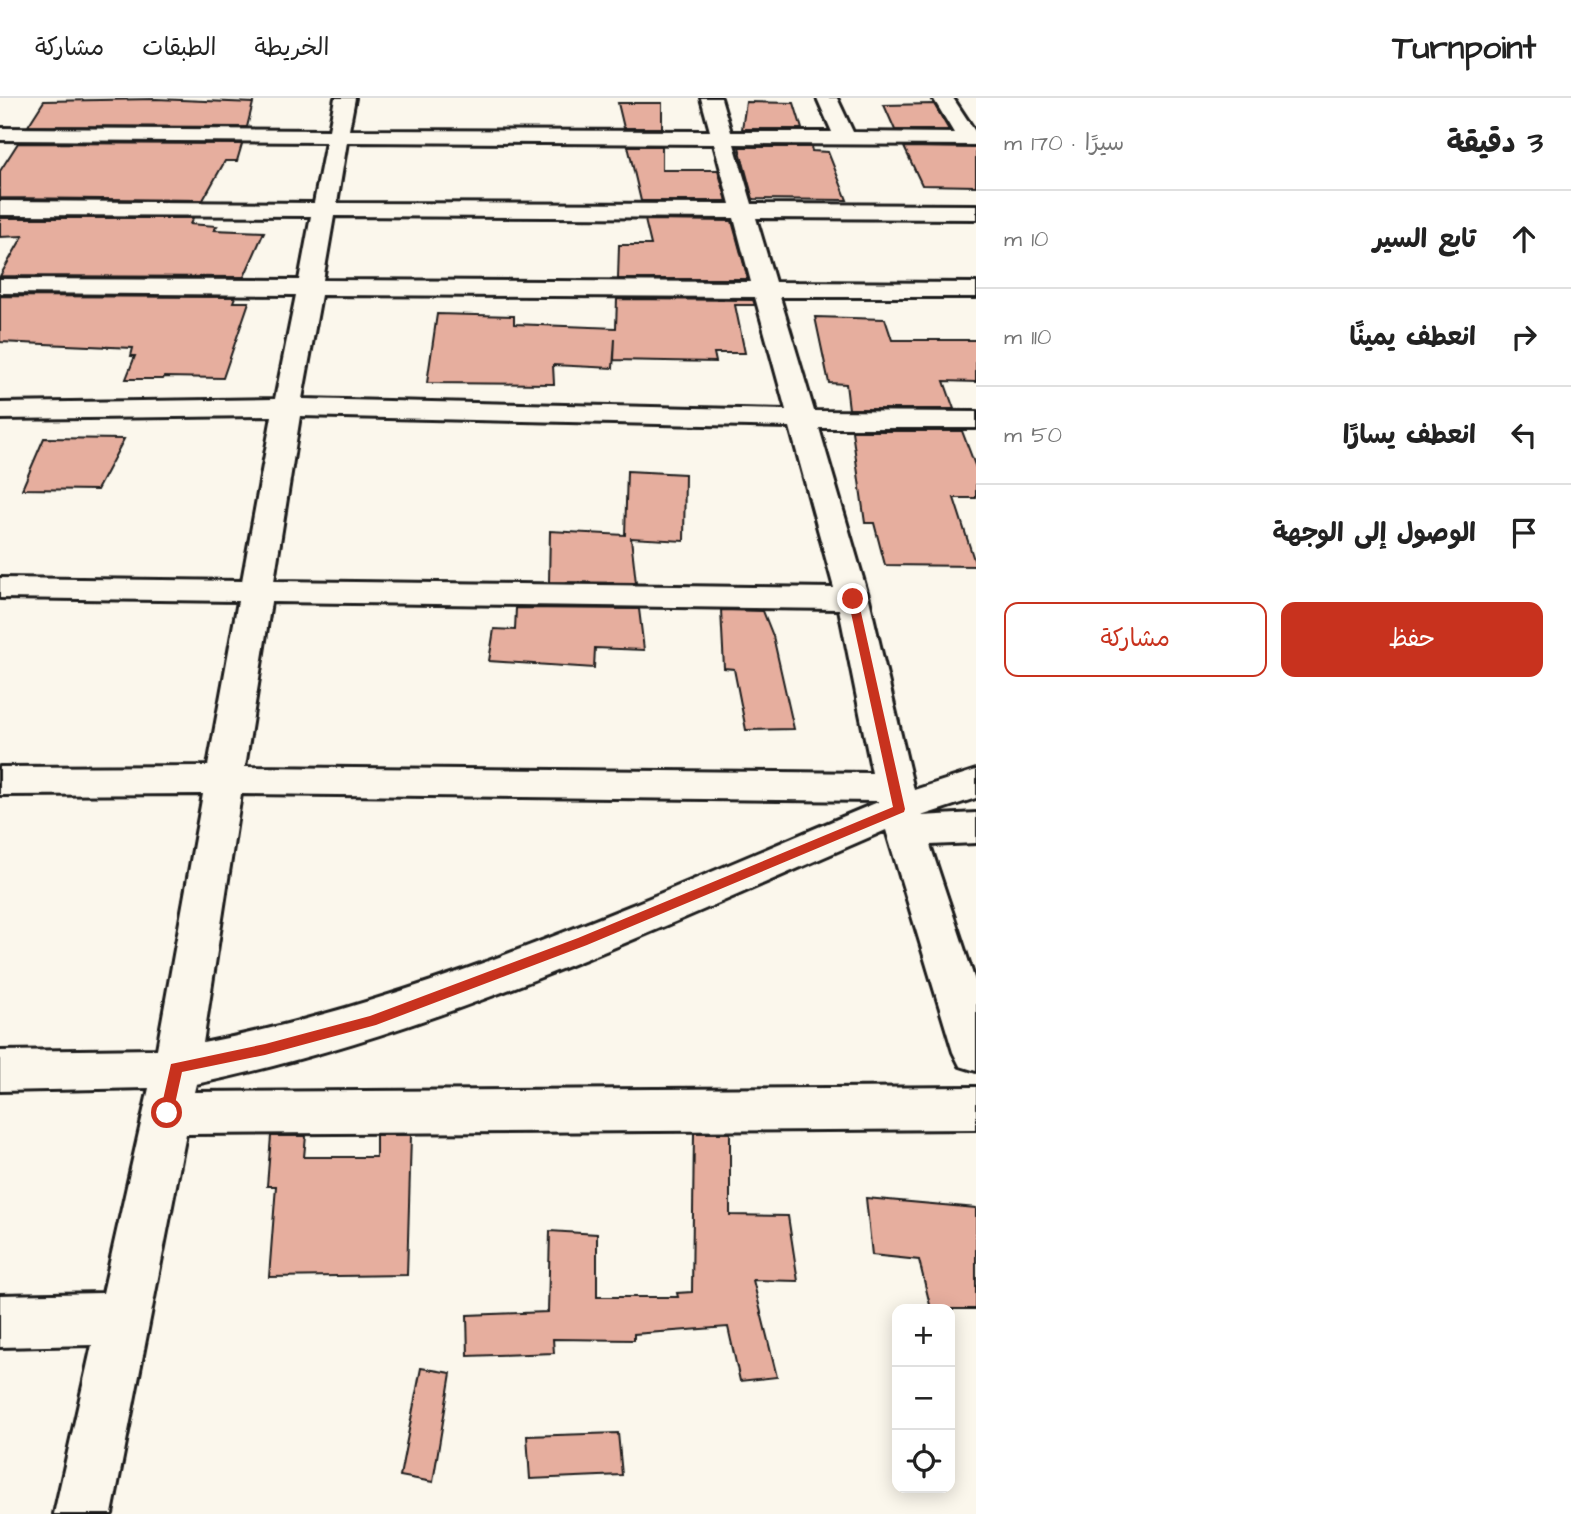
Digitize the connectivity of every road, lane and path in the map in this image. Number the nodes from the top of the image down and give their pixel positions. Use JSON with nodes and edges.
{"nodes":[{"id":1,"x":345,"y":98,"type":"edge"},
{"id":2,"x":711,"y":98,"type":"edge"},
{"id":3,"x":827,"y":98,"type":"edge"},
{"id":4,"x":943,"y":98,"type":"edge"},
{"id":5,"x":0,"y":134,"type":"edge"},
{"id":6,"x":339,"y":135,"type":"junction"},
{"id":7,"x":724,"y":138,"type":"junction"},
{"id":8,"x":845,"y":138,"type":"junction"},
{"id":9,"x":972,"y":139,"type":"edge"},
{"id":10,"x":0,"y":208,"type":"edge"},
{"id":11,"x":323,"y":209,"type":"junction"},
{"id":12,"x":746,"y":212,"type":"junction"},
{"id":13,"x":976,"y":212,"type":"edge"},
{"id":14,"x":0,"y":286,"type":"edge"},
{"id":15,"x":310,"y":287,"type":"junction"},
{"id":16,"x":766,"y":289,"type":"junction"},
{"id":17,"x":976,"y":290,"type":"edge"},
{"id":18,"x":287,"y":407,"type":"junction"},
{"id":19,"x":0,"y":411,"type":"edge"},
{"id":20,"x":803,"y":419,"type":"junction"},
{"id":21,"x":976,"y":420,"type":"edge"},
{"id":22,"x":0,"y":588,"type":"edge"},
{"id":23,"x":257,"y":591,"type":"junction"},
{"id":24,"x":853,"y":599,"type":"junction"},
{"id":25,"x":223,"y":780,"type":"junction"},
{"id":26,"x":0,"y":781,"type":"edge"},
{"id":27,"x":976,"y":784,"type":"edge"},
{"id":28,"x":900,"y":809,"type":"junction"},
{"id":29,"x":976,"y":828,"type":"edge"},
{"id":30,"x":976,"y":1052,"type":"edge"},
{"id":31,"x":176,"y":1068,"type":"junction"},
{"id":32,"x":0,"y":1071,"type":"edge"},
{"id":33,"x":976,"y":1108,"type":"edge"},
{"id":34,"x":167,"y":1113,"type":"junction"},
{"id":35,"x":124,"y":1318,"type":"junction"},
{"id":36,"x":0,"y":1321,"type":"edge"},
{"id":37,"x":83,"y":1514,"type":"edge"}],
"edges":[{"from":1,"to":6,"type":"street"},
{"from":2,"to":7,"type":"street"},
{"from":3,"to":8,"type":"street"},
{"from":4,"to":9,"type":"street"},
{"from":5,"to":6,"type":"street"},
{"from":6,"to":7,"type":"street"},
{"from":6,"to":11,"type":"street"},
{"from":7,"to":8,"type":"street"},
{"from":7,"to":12,"type":"street"},
{"from":8,"to":9,"type":"street"},
{"from":10,"to":11,"type":"street"},
{"from":11,"to":12,"type":"street"},
{"from":11,"to":15,"type":"street"},
{"from":12,"to":13,"type":"street"},
{"from":12,"to":16,"type":"street"},
{"from":14,"to":15,"type":"street"},
{"from":15,"to":16,"type":"street"},
{"from":15,"to":18,"type":"street"},
{"from":16,"to":17,"type":"street"},
{"from":16,"to":20,"type":"street"},
{"from":18,"to":19,"type":"street"},
{"from":18,"to":20,"type":"street"},
{"from":18,"to":23,"type":"street"},
{"from":20,"to":21,"type":"street"},
{"from":20,"to":24,"type":"street"},
{"from":22,"to":23,"type":"street"},
{"from":23,"to":24,"type":"street"},
{"from":23,"to":25,"type":"street"},
{"from":24,"to":28,"type":"street"},
{"from":25,"to":26,"type":"street"},
{"from":25,"to":28,"type":"street"},
{"from":25,"to":31,"type":"street"},
{"from":27,"to":28,"type":"street"},
{"from":28,"to":29,"type":"street"},
{"from":28,"to":30,"type":"street"},
{"from":28,"to":31,"type":"street"},
{"from":31,"to":32,"type":"street"},
{"from":31,"to":34,"type":"street"},
{"from":33,"to":34,"type":"street"},
{"from":34,"to":35,"type":"street"},
{"from":35,"to":36,"type":"street"},
{"from":35,"to":37,"type":"street"}]}
